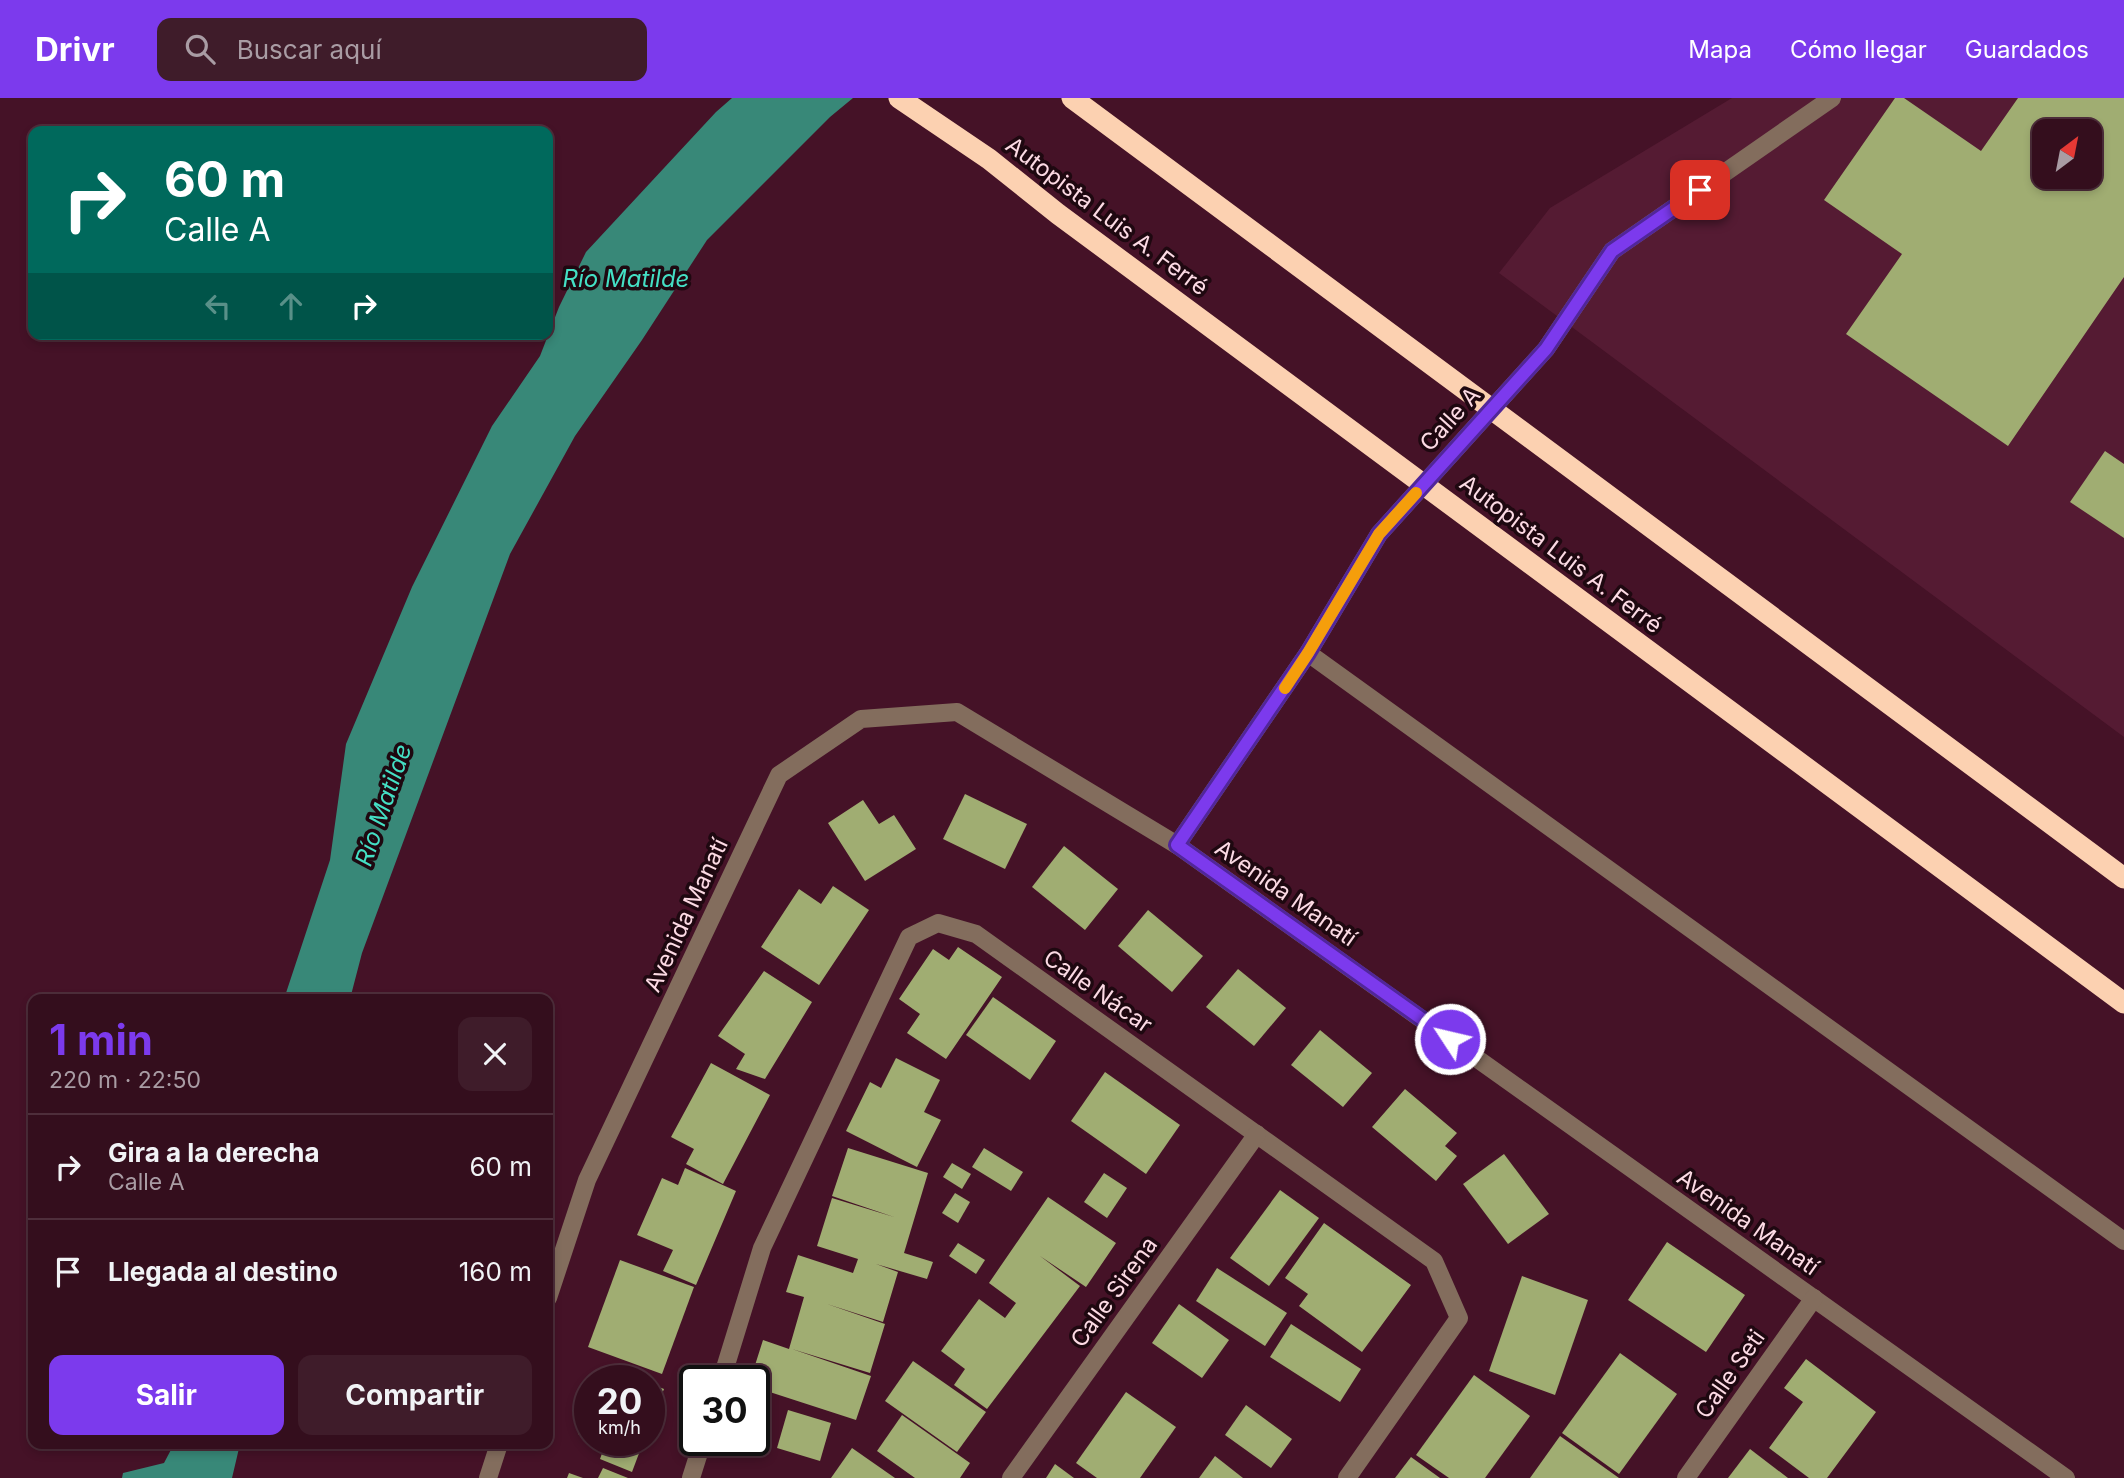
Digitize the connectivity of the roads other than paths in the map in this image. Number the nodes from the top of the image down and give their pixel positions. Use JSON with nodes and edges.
{"nodes":[{"id":1,"x":900,"y":98,"type":"edge"},
{"id":2,"x":1072,"y":98,"type":"edge"},
{"id":3,"x":1832,"y":98,"type":"edge"},
{"id":4,"x":1308,"y":653,"type":"junction"},
{"id":5,"x":1177,"y":845,"type":"junction"},
{"id":6,"x":2124,"y":878,"type":"edge"},
{"id":7,"x":2124,"y":1003,"type":"edge"},
{"id":8,"x":1257,"y":1134,"type":"junction"},
{"id":9,"x":2124,"y":1241,"type":"edge"},
{"id":10,"x":553,"y":1283,"type":"edge"},
{"id":11,"x":1814,"y":1298,"type":"junction"},
{"id":12,"x":726,"y":1365,"type":"edge"},
{"id":13,"x":497,"y":1449,"type":"edge"},
{"id":14,"x":698,"y":1456,"type":"edge"},
{"id":15,"x":488,"y":1478,"type":"edge"},
{"id":16,"x":691,"y":1478,"type":"edge"},
{"id":17,"x":1011,"y":1478,"type":"edge"},
{"id":18,"x":1347,"y":1478,"type":"edge"},
{"id":19,"x":1686,"y":1478,"type":"edge"},
{"id":20,"x":2066,"y":1478,"type":"edge"}],
"edges":[{"from":1,"to":7,"type":"highway","name":"Autopista Luis A. Ferré"},
{"from":2,"to":6,"type":"highway"},
{"from":3,"to":4,"type":"street","name":"Calle A"},
{"from":4,"to":5,"type":"street","name":"Calle A"},
{"from":4,"to":9,"type":"street"},
{"from":5,"to":10,"type":"street","name":"Avenida Manatí"},
{"from":5,"to":11,"type":"street","name":"Avenida Manatí"},
{"from":8,"to":12,"type":"street","name":"Calle Nácar"},
{"from":8,"to":17,"type":"street","name":"Calle Sirena"},
{"from":8,"to":18,"type":"street","name":"Calle Nácar"},
{"from":11,"to":19,"type":"street","name":"Calle Seti"},
{"from":11,"to":20,"type":"street","name":"Avenida Manatí"},
{"from":13,"to":15,"type":"street"},
{"from":14,"to":16,"type":"street"}]}
